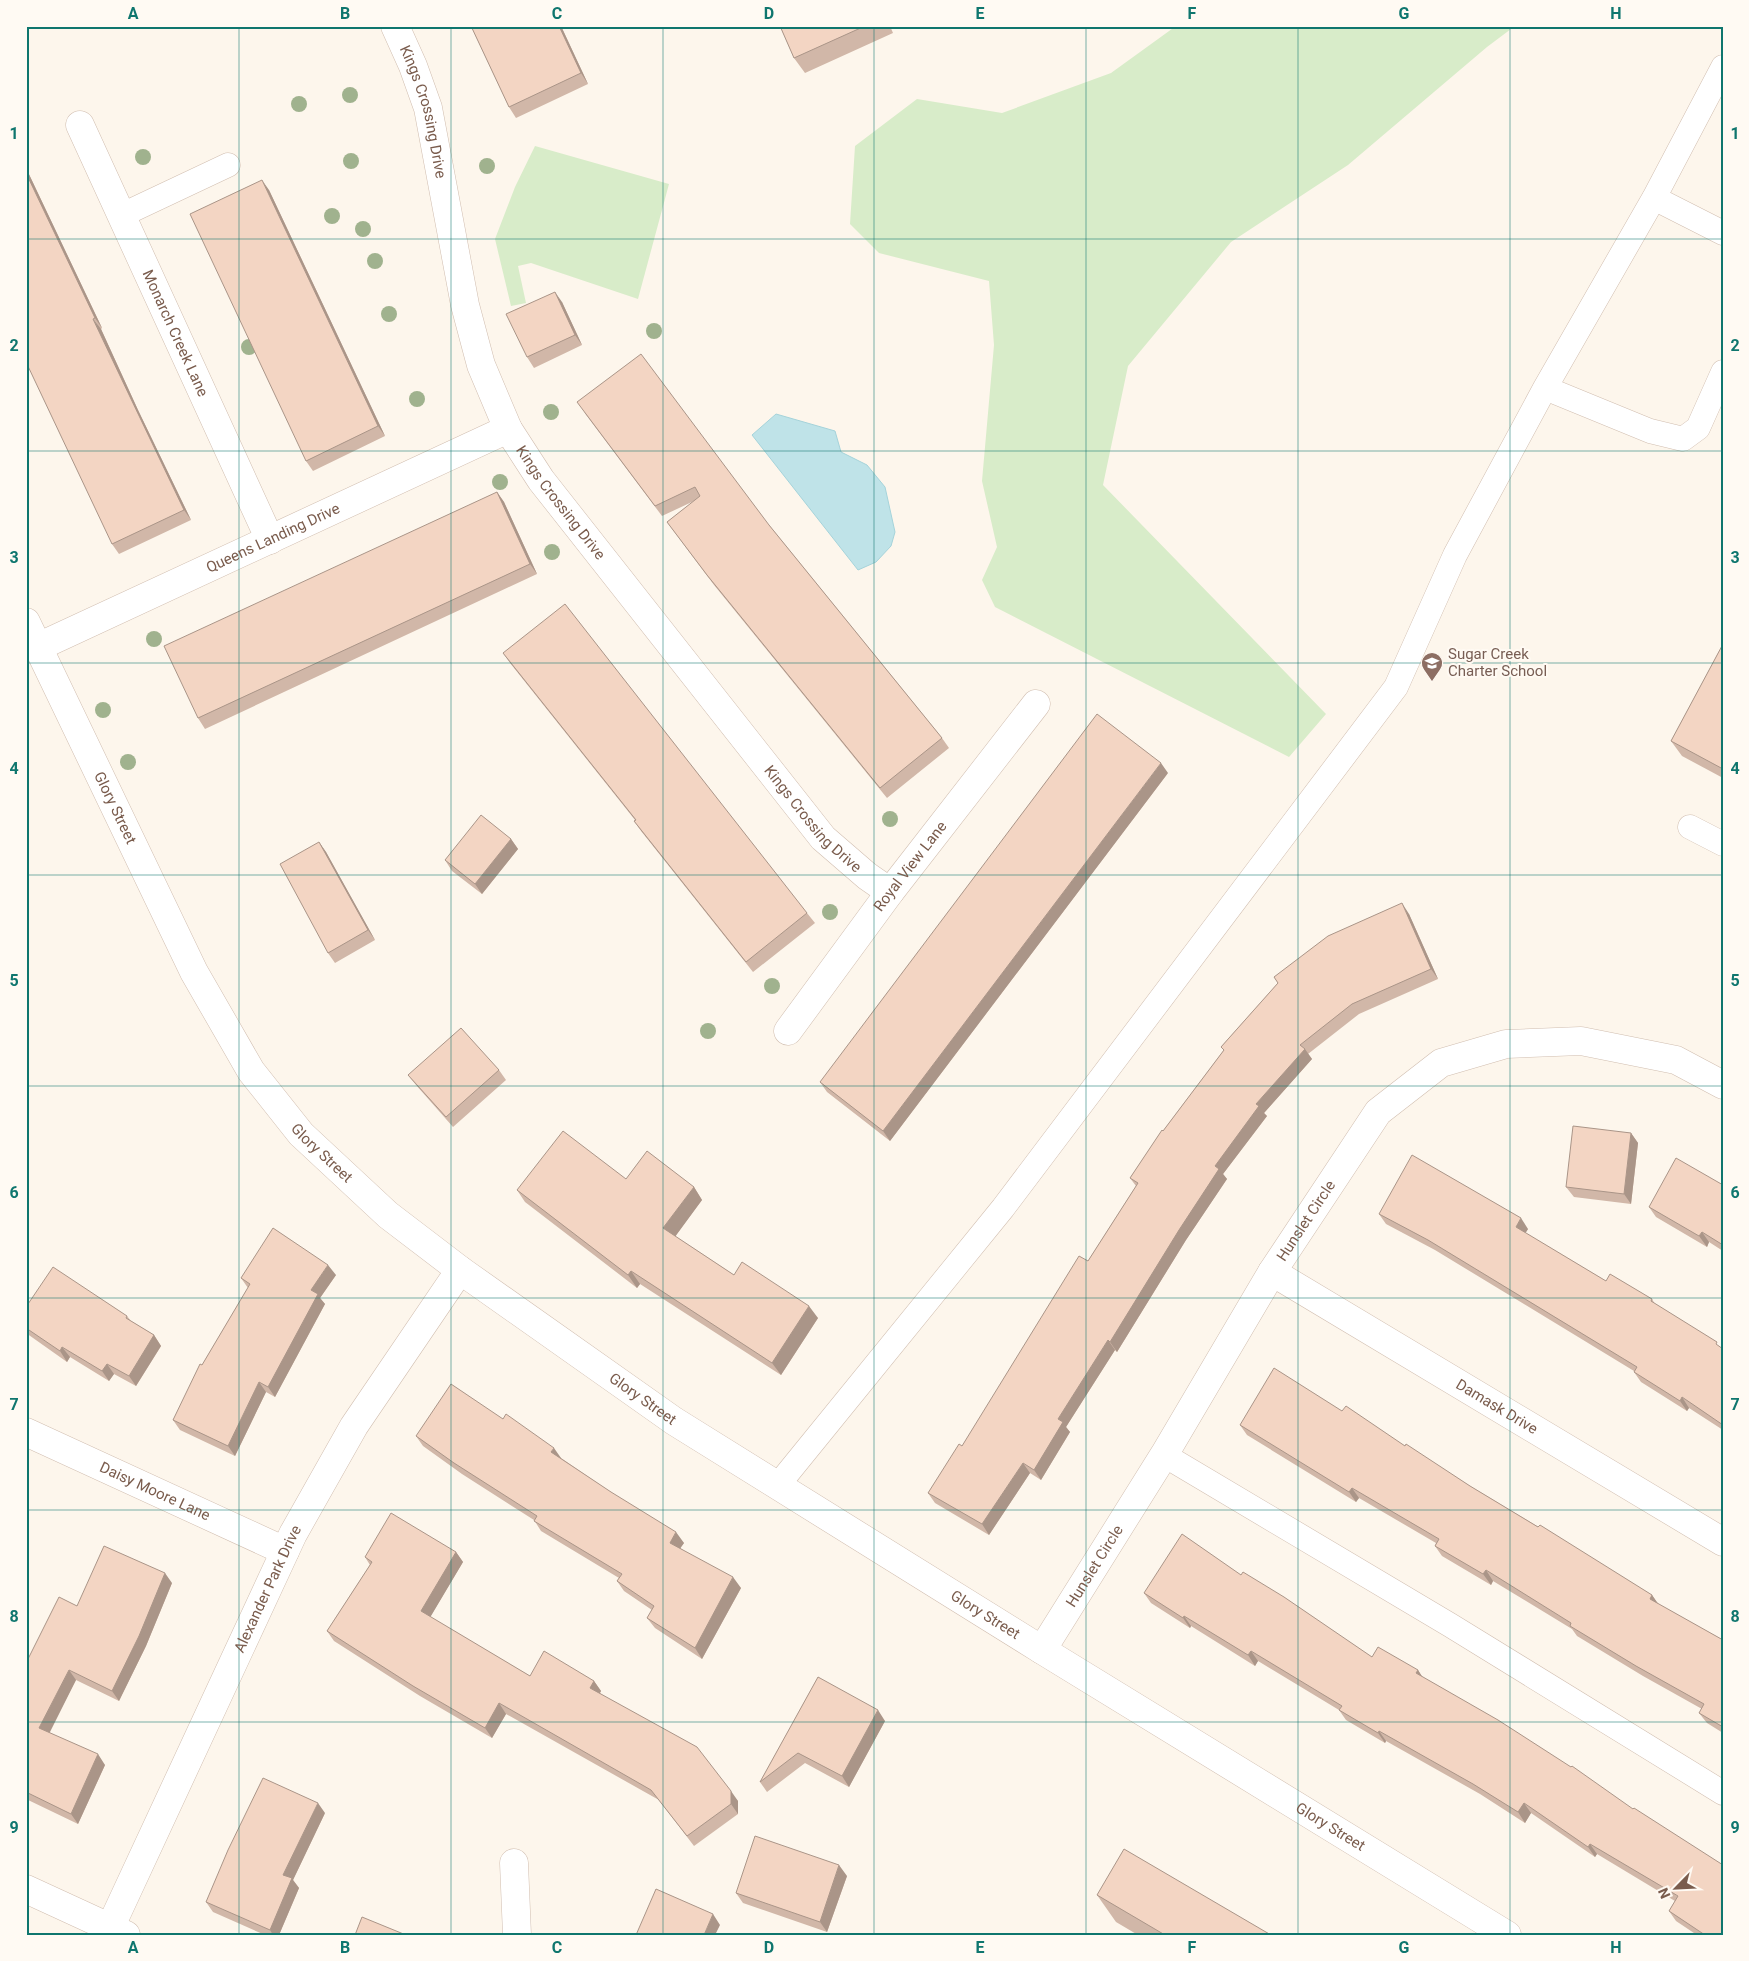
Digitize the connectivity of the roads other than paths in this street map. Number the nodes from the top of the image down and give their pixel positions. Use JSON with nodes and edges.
{"nodes":[{"id":1,"x":395,"y":26,"type":"edge"},
{"id":2,"x":1723,"y":67,"type":"edge"},
{"id":3,"x":80,"y":125,"type":"dead end"},
{"id":4,"x":228,"y":165,"type":"dead end"},
{"id":5,"x":1654,"y":198,"type":"junction"},
{"id":6,"x":122,"y":215,"type":"junction"},
{"id":7,"x":1723,"y":233,"type":"edge"},
{"id":8,"x":1723,"y":372,"type":"edge"},
{"id":9,"x":1545,"y":388,"type":"junction"},
{"id":10,"x":508,"y":429,"type":"junction"},
{"id":11,"x":270,"y":540,"type":"junction"},
{"id":12,"x":26,"y":622,"type":"edge"},
{"id":13,"x":38,"y":647,"type":"junction"},
{"id":14,"x":1036,"y":704,"type":"dead end"},
{"id":15,"x":1690,"y":828,"type":"dead end"},
{"id":16,"x":1723,"y":844,"type":"edge"},
{"id":17,"x":890,"y":892,"type":"junction"},
{"id":18,"x":788,"y":1031,"type":"dead end"},
{"id":19,"x":1723,"y":1085,"type":"edge"},
{"id":20,"x":460,"y":1270,"type":"junction"},
{"id":21,"x":1272,"y":1272,"type":"junction"},
{"id":22,"x":26,"y":1432,"type":"edge"},
{"id":23,"x":1164,"y":1455,"type":"junction"},
{"id":24,"x":778,"y":1485,"type":"junction"},
{"id":25,"x":1723,"y":1542,"type":"edge"},
{"id":26,"x":284,"y":1551,"type":"junction"},
{"id":27,"x":1042,"y":1650,"type":"junction"},
{"id":28,"x":1723,"y":1794,"type":"edge"},
{"id":29,"x":514,"y":1863,"type":"dead end"},
{"id":30,"x":26,"y":1889,"type":"edge"},
{"id":31,"x":118,"y":1931,"type":"edge"},
{"id":32,"x":1504,"y":1934,"type":"edge"},
{"id":33,"x":518,"y":1935,"type":"edge"}],
"edges":[{"from":1,"to":10,"type":"street","name":"Kings Crossing Drive"},
{"from":2,"to":5,"type":"lane"},
{"from":3,"to":6,"type":"street","name":"Monarch Creek Lane"},
{"from":4,"to":6,"type":"lane"},
{"from":5,"to":7,"type":"lane"},
{"from":5,"to":9,"type":"lane"},
{"from":6,"to":11,"type":"street","name":"Monarch Creek Lane"},
{"from":8,"to":9,"type":"lane"},
{"from":9,"to":24,"type":"lane"},
{"from":10,"to":11,"type":"street","name":"Queens Landing Drive"},
{"from":10,"to":17,"type":"street","name":"Kings Crossing Drive"},
{"from":11,"to":13,"type":"street","name":"Queens Landing Drive"},
{"from":12,"to":13,"type":"street","name":"Glory Street"},
{"from":13,"to":20,"type":"street","name":"Glory Street"},
{"from":14,"to":17,"type":"street","name":"Royal View Lane"},
{"from":15,"to":16,"type":"lane"},
{"from":17,"to":18,"type":"street","name":"Royal View Lane"},
{"from":19,"to":21,"type":"street","name":"Hunslet Circle"},
{"from":20,"to":24,"type":"street","name":"Glory Street"},
{"from":20,"to":26,"type":"street","name":"Alexander Park Drive"},
{"from":21,"to":23,"type":"street","name":"Hunslet Circle"},
{"from":21,"to":25,"type":"street","name":"Damask Drive"},
{"from":22,"to":26,"type":"street","name":"Daisy Moore Lane"},
{"from":23,"to":27,"type":"street","name":"Hunslet Circle"},
{"from":23,"to":28,"type":"lane"},
{"from":24,"to":27,"type":"street","name":"Glory Street"},
{"from":26,"to":31,"type":"street","name":"Alexander Park Drive"},
{"from":27,"to":32,"type":"street","name":"Glory Street"},
{"from":29,"to":33,"type":"street"},
{"from":30,"to":31,"type":"street"}]}
